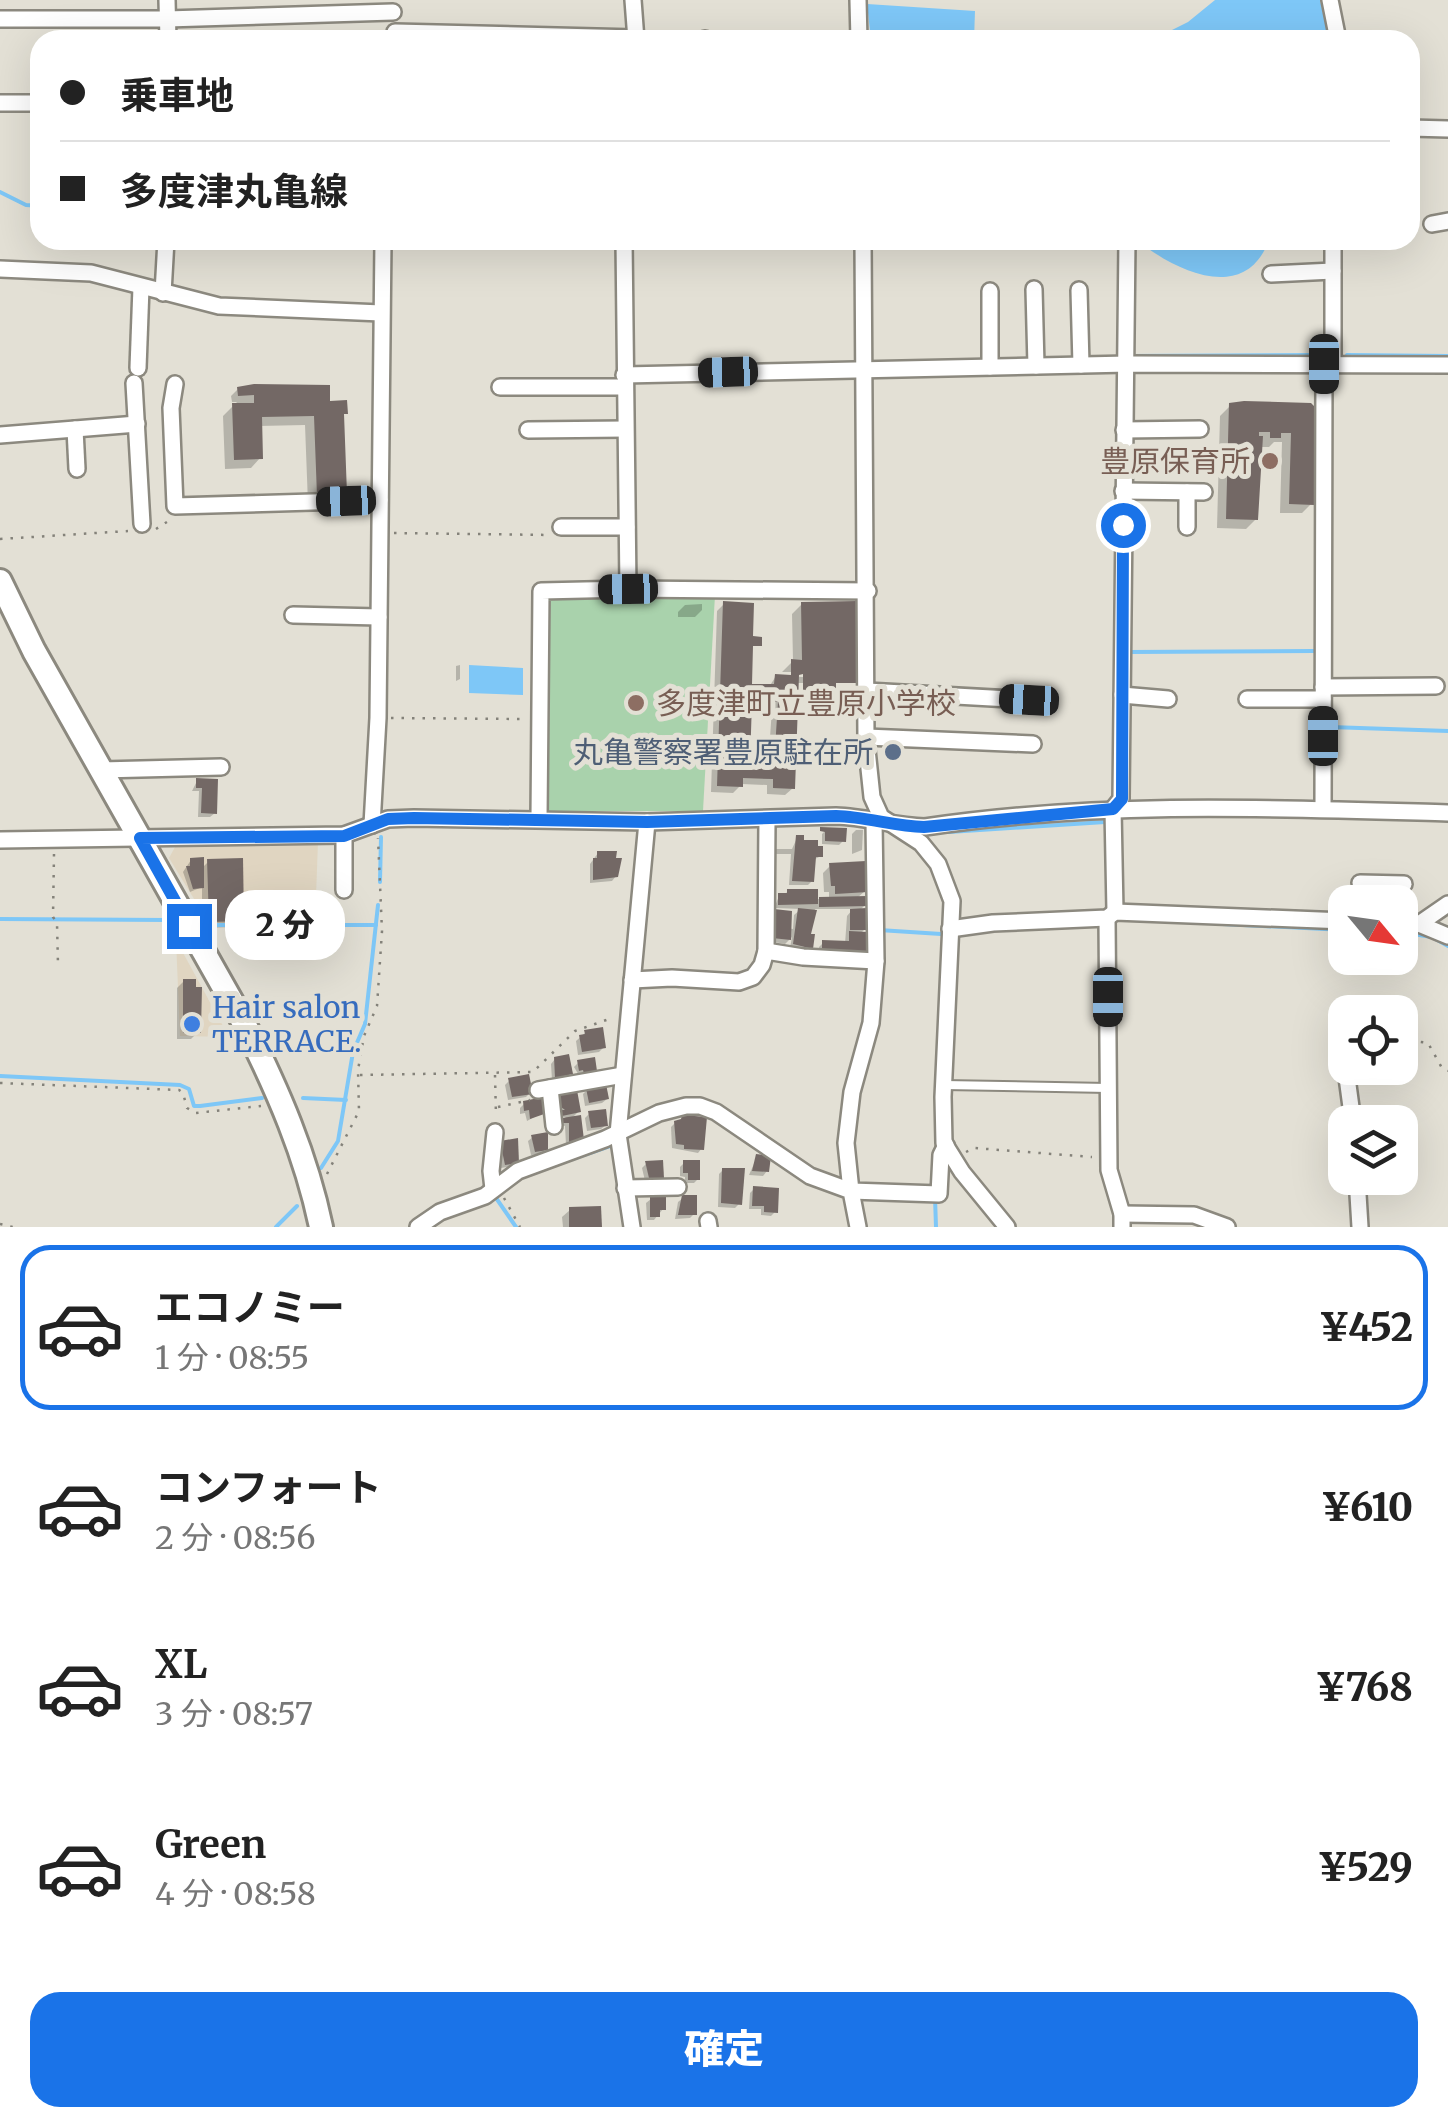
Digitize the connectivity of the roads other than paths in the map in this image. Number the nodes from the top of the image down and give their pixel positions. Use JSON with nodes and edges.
{"nodes":[{"id":1,"x":167,"y":0,"type":"edge"},
{"id":2,"x":632,"y":0,"type":"edge"},
{"id":3,"x":858,"y":0,"type":"edge"},
{"id":4,"x":1330,"y":0,"type":"edge"},
{"id":5,"x":394,"y":6,"type":"edge"},
{"id":6,"x":0,"y":19,"type":"edge"},
{"id":7,"x":167,"y":20,"type":"junction"},
{"id":8,"x":168,"y":30,"type":"edge"},
{"id":9,"x":635,"y":30,"type":"edge"},
{"id":10,"x":859,"y":30,"type":"edge"},
{"id":11,"x":1336,"y":30,"type":"edge"},
{"id":12,"x":0,"y":103,"type":"edge"},
{"id":13,"x":30,"y":104,"type":"edge"},
{"id":14,"x":1420,"y":128,"type":"edge"},
{"id":15,"x":1448,"y":129,"type":"edge"},
{"id":16,"x":165,"y":250,"type":"edge"},
{"id":17,"x":383,"y":250,"type":"edge"},
{"id":18,"x":624,"y":250,"type":"edge"},
{"id":19,"x":863,"y":250,"type":"edge"},
{"id":20,"x":1128,"y":250,"type":"edge"},
{"id":21,"x":1333,"y":250,"type":"edge"},
{"id":22,"x":0,"y":268,"type":"edge"},
{"id":23,"x":1333,"y":271,"type":"junction"},
{"id":24,"x":1272,"y":274,"type":"dead end"},
{"id":25,"x":141,"y":288,"type":"junction"},
{"id":26,"x":1034,"y":290,"type":"dead end"},
{"id":27,"x":1079,"y":290,"type":"dead end"},
{"id":28,"x":990,"y":291,"type":"dead end"},
{"id":29,"x":163,"y":294,"type":"junction"},
{"id":30,"x":381,"y":313,"type":"junction"},
{"id":31,"x":1128,"y":364,"type":"junction"},
{"id":32,"x":1328,"y":364,"type":"junction"},
{"id":33,"x":1080,"y":365,"type":"junction"},
{"id":34,"x":1448,"y":365,"type":"edge"},
{"id":35,"x":1036,"y":366,"type":"junction"},
{"id":36,"x":990,"y":367,"type":"junction"},
{"id":37,"x":866,"y":369,"type":"junction"},
{"id":38,"x":624,"y":381,"type":"junction"},
{"id":39,"x":175,"y":384,"type":"dead end"},
{"id":40,"x":500,"y":387,"type":"dead end"},
{"id":41,"x":136,"y":424,"type":"junction"},
{"id":42,"x":625,"y":428,"type":"junction"},
{"id":43,"x":76,"y":429,"type":"junction"},
{"id":44,"x":1200,"y":429,"type":"dead end"},
{"id":45,"x":528,"y":430,"type":"dead end"},
{"id":46,"x":1124,"y":430,"type":"junction"},
{"id":47,"x":0,"y":435,"type":"edge"},
{"id":48,"x":77,"y":469,"type":"dead end"},
{"id":49,"x":1128,"y":492,"type":"junction"},
{"id":50,"x":380,"y":500,"type":"junction"},
{"id":51,"x":142,"y":524,"type":"dead end"},
{"id":52,"x":1187,"y":526,"type":"dead end"},
{"id":53,"x":561,"y":527,"type":"road end"},
{"id":54,"x":627,"y":527,"type":"junction"},
{"id":55,"x":0,"y":581,"type":"edge"},
{"id":56,"x":628,"y":589,"type":"junction"},
{"id":57,"x":868,"y":591,"type":"junction"},
{"id":58,"x":293,"y":615,"type":"dead end"},
{"id":59,"x":379,"y":617,"type":"junction"},
{"id":60,"x":1436,"y":686,"type":"dead end"},
{"id":61,"x":1327,"y":690,"type":"junction"},
{"id":62,"x":867,"y":691,"type":"junction"},
{"id":63,"x":1127,"y":695,"type":"junction"},
{"id":64,"x":1168,"y":699,"type":"dead end"},
{"id":65,"x":1247,"y":699,"type":"dead end"},
{"id":66,"x":1029,"y":700,"type":"dead end"},
{"id":67,"x":866,"y":737,"type":"junction"},
{"id":68,"x":1032,"y":744,"type":"dead end"},
{"id":69,"x":221,"y":767,"type":"dead end"},
{"id":70,"x":101,"y":770,"type":"junction"},
{"id":71,"x":1113,"y":809,"type":"junction"},
{"id":72,"x":1323,"y":810,"type":"junction"},
{"id":73,"x":1448,"y":813,"type":"edge"},
{"id":74,"x":539,"y":818,"type":"junction"},
{"id":75,"x":767,"y":819,"type":"junction"},
{"id":76,"x":874,"y":820,"type":"junction"},
{"id":77,"x":647,"y":822,"type":"junction"},
{"id":78,"x":375,"y":824,"type":"junction"},
{"id":79,"x":894,"y":826,"type":"junction"},
{"id":80,"x":344,"y":836,"type":"junction"},
{"id":81,"x":140,"y":838,"type":"junction"},
{"id":82,"x":0,"y":840,"type":"edge"},
{"id":83,"x":1360,"y":883,"type":"dead end"},
{"id":84,"x":1396,"y":885,"type":"edge"},
{"id":85,"x":344,"y":890,"type":"dead end"},
{"id":86,"x":1448,"y":904,"type":"edge"},
{"id":87,"x":1111,"y":915,"type":"junction"},
{"id":88,"x":1328,"y":921,"type":"edge"},
{"id":89,"x":1419,"y":924,"type":"joint"},
{"id":90,"x":950,"y":929,"type":"junction"},
{"id":91,"x":1448,"y":936,"type":"edge"},
{"id":92,"x":766,"y":951,"type":"junction"},
{"id":93,"x":876,"y":961,"type":"junction"},
{"id":94,"x":632,"y":980,"type":"junction"},
{"id":95,"x":622,"y":1075,"type":"junction"},
{"id":96,"x":944,"y":1085,"type":"junction"},
{"id":97,"x":1108,"y":1088,"type":"junction"},
{"id":98,"x":494,"y":1132,"type":"road end"},
{"id":99,"x":618,"y":1134,"type":"junction"},
{"id":100,"x":948,"y":1150,"type":"junction"},
{"id":101,"x":563,"y":1154,"type":"junction"},
{"id":102,"x":678,"y":1187,"type":"dead end"},
{"id":103,"x":495,"y":1188,"type":"junction"},
{"id":104,"x":625,"y":1188,"type":"junction"},
{"id":105,"x":851,"y":1192,"type":"junction"},
{"id":106,"x":1358,"y":1195,"type":"edge"},
{"id":107,"x":1122,"y":1220,"type":"edge"},
{"id":108,"x":320,"y":1227,"type":"edge"},
{"id":109,"x":418,"y":1227,"type":"edge"},
{"id":110,"x":632,"y":1227,"type":"edge"},
{"id":111,"x":858,"y":1227,"type":"edge"},
{"id":112,"x":1007,"y":1227,"type":"edge"},
{"id":113,"x":1227,"y":1227,"type":"edge"},
{"id":114,"x":1360,"y":1227,"type":"edge"}],
"edges":[{"from":1,"to":7,"type":"street"},
{"from":2,"to":9,"type":"street"},
{"from":3,"to":10,"type":"street"},
{"from":4,"to":11,"type":"street"},
{"from":5,"to":7,"type":"street"},
{"from":6,"to":7,"type":"street"},
{"from":7,"to":8,"type":"street"},
{"from":12,"to":13,"type":"street"},
{"from":14,"to":15,"type":"street"},
{"from":16,"to":29,"type":"street"},
{"from":17,"to":30,"type":"street"},
{"from":18,"to":38,"type":"street"},
{"from":19,"to":37,"type":"street"},
{"from":20,"to":31,"type":"street"},
{"from":21,"to":23,"type":"street"},
{"from":22,"to":25,"type":"street"},
{"from":23,"to":24,"type":"street"},
{"from":23,"to":32,"type":"street"},
{"from":25,"to":29,"type":"street"},
{"from":25,"to":41,"type":"street"},
{"from":26,"to":35,"type":"street"},
{"from":27,"to":33,"type":"street"},
{"from":28,"to":36,"type":"street"},
{"from":29,"to":30,"type":"street"},
{"from":30,"to":50,"type":"street"},
{"from":31,"to":32,"type":"street"},
{"from":31,"to":33,"type":"street"},
{"from":31,"to":46,"type":"street"},
{"from":32,"to":34,"type":"street"},
{"from":32,"to":61,"type":"street"},
{"from":33,"to":35,"type":"street"},
{"from":35,"to":36,"type":"street"},
{"from":36,"to":37,"type":"street"},
{"from":37,"to":38,"type":"street"},
{"from":37,"to":57,"type":"street"},
{"from":38,"to":40,"type":"street"},
{"from":38,"to":42,"type":"street"},
{"from":39,"to":50,"type":"street"},
{"from":41,"to":43,"type":"street"},
{"from":41,"to":51,"type":"street"},
{"from":42,"to":45,"type":"street"},
{"from":42,"to":54,"type":"street"},
{"from":43,"to":47,"type":"street"},
{"from":43,"to":48,"type":"street"},
{"from":44,"to":46,"type":"street"},
{"from":46,"to":49,"type":"street"},
{"from":49,"to":52,"type":"street"},
{"from":49,"to":63,"type":"street"},
{"from":50,"to":59,"type":"street"},
{"from":53,"to":54,"type":"street"},
{"from":54,"to":56,"type":"street"},
{"from":55,"to":70,"type":"main road"},
{"from":56,"to":57,"type":"street"},
{"from":56,"to":74,"type":"street"},
{"from":57,"to":62,"type":"street"},
{"from":58,"to":59,"type":"street"},
{"from":59,"to":78,"type":"street"},
{"from":60,"to":61,"type":"street"},
{"from":61,"to":65,"type":"street"},
{"from":61,"to":72,"type":"street"},
{"from":62,"to":66,"type":"street"},
{"from":62,"to":67,"type":"street"},
{"from":63,"to":64,"type":"street"},
{"from":63,"to":71,"type":"street"},
{"from":67,"to":68,"type":"street"},
{"from":67,"to":79,"type":"street"},
{"from":69,"to":70,"type":"street"},
{"from":70,"to":81,"type":"main road"},
{"from":71,"to":72,"type":"street"},
{"from":71,"to":79,"type":"street"},
{"from":71,"to":87,"type":"street"},
{"from":72,"to":73,"type":"street"},
{"from":74,"to":77,"type":"street"},
{"from":74,"to":78,"type":"street"},
{"from":75,"to":76,"type":"street"},
{"from":75,"to":77,"type":"street"},
{"from":75,"to":92,"type":"street"},
{"from":76,"to":79,"type":"street"},
{"from":76,"to":93,"type":"street"},
{"from":77,"to":94,"type":"street"},
{"from":78,"to":80,"type":"street"},
{"from":79,"to":90,"type":"street"},
{"from":80,"to":81,"type":"street"},
{"from":80,"to":85,"type":"street"},
{"from":81,"to":82,"type":"street"},
{"from":81,"to":108,"type":"main road"},
{"from":83,"to":84,"type":"street"},
{"from":86,"to":89,"type":"street"},
{"from":87,"to":88,"type":"street"},
{"from":87,"to":90,"type":"street"},
{"from":87,"to":97,"type":"street"},
{"from":89,"to":91,"type":"street"},
{"from":90,"to":96,"type":"street"},
{"from":92,"to":93,"type":"street"},
{"from":92,"to":94,"type":"street"},
{"from":93,"to":105,"type":"street"},
{"from":94,"to":95,"type":"street"},
{"from":95,"to":99,"type":"street"},
{"from":95,"to":101,"type":"street"},
{"from":96,"to":97,"type":"lane"},
{"from":96,"to":100,"type":"street"},
{"from":97,"to":107,"type":"street"},
{"from":98,"to":103,"type":"street"},
{"from":99,"to":101,"type":"street"},
{"from":99,"to":104,"type":"street"},
{"from":99,"to":105,"type":"street"},
{"from":100,"to":105,"type":"street"},
{"from":100,"to":112,"type":"street"},
{"from":101,"to":103,"type":"street"},
{"from":102,"to":104,"type":"street"},
{"from":103,"to":109,"type":"street"},
{"from":104,"to":110,"type":"street"},
{"from":105,"to":111,"type":"street"},
{"from":106,"to":114,"type":"street"},
{"from":107,"to":113,"type":"street"}]}
